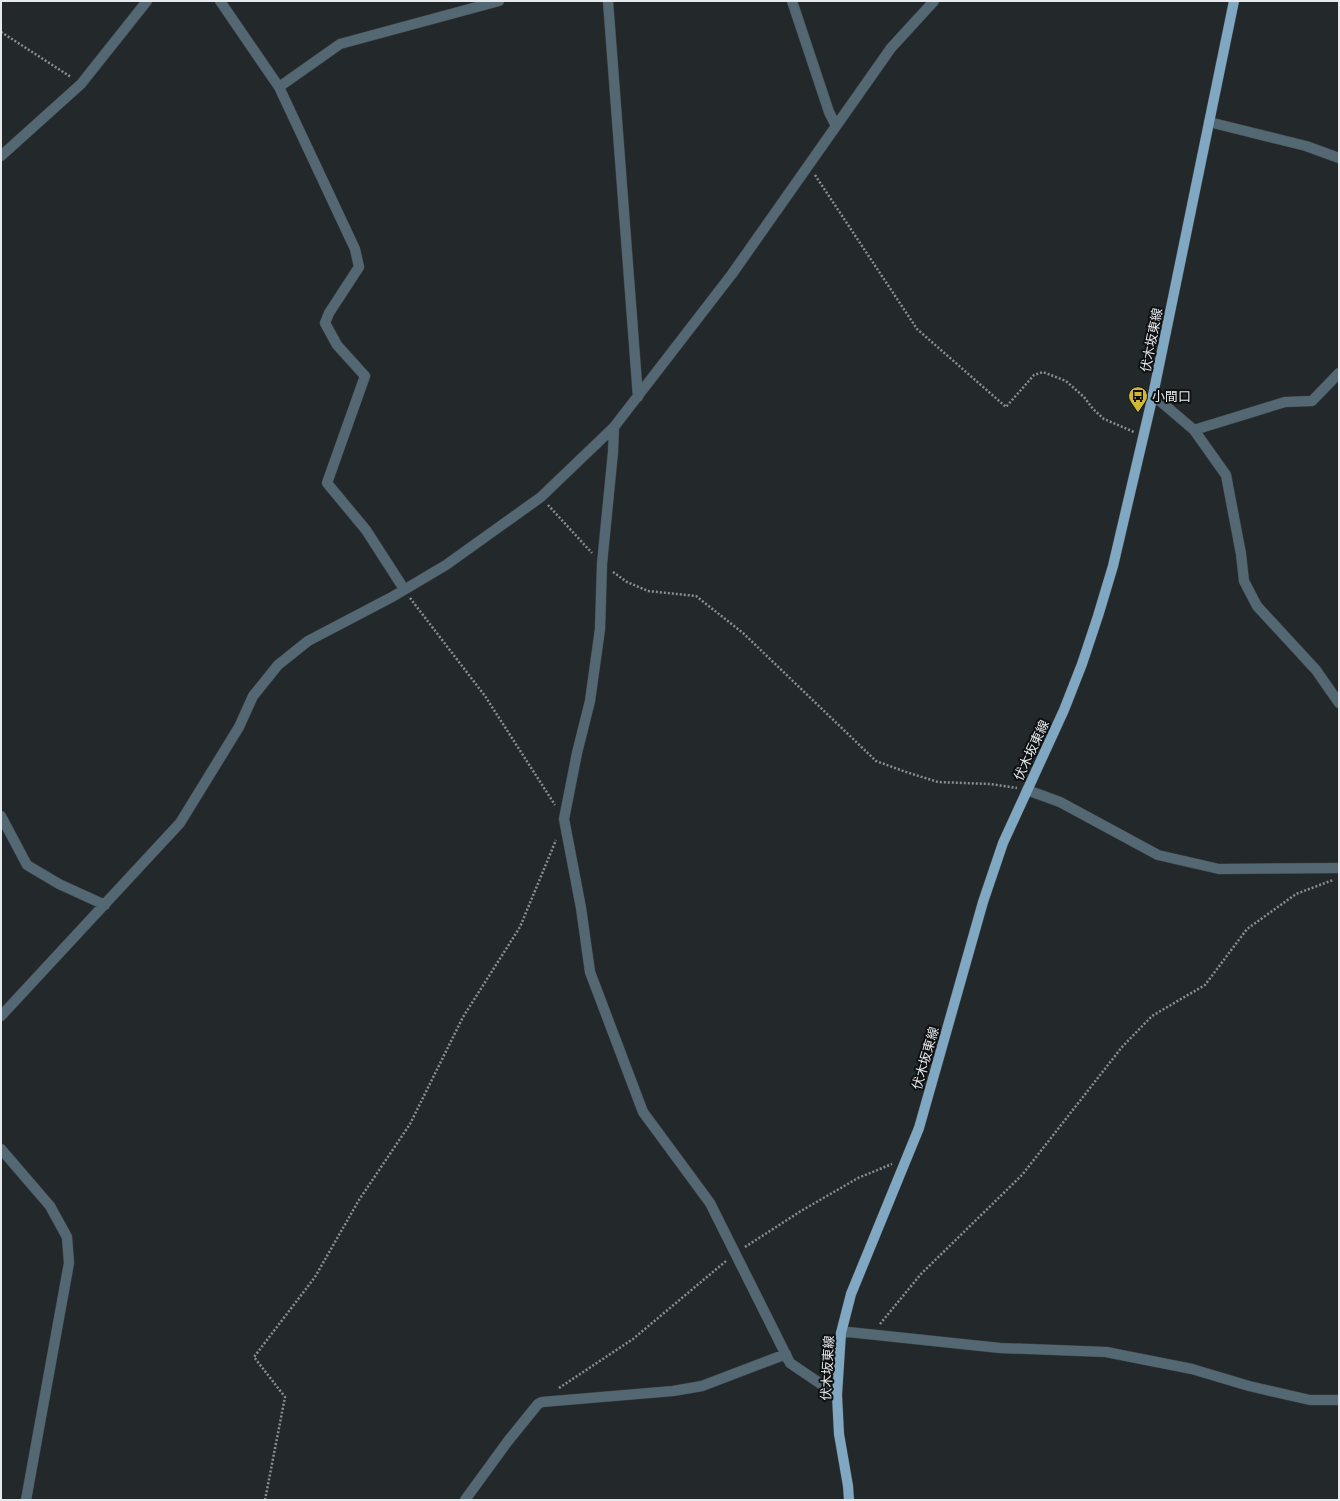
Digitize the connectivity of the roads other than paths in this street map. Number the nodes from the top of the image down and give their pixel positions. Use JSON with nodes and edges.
{"nodes":[{"id":1,"x":147,"y":1,"type":"edge"},
{"id":2,"x":220,"y":1,"type":"edge"},
{"id":3,"x":499,"y":1,"type":"edge"},
{"id":4,"x":608,"y":1,"type":"edge"},
{"id":5,"x":792,"y":1,"type":"edge"},
{"id":6,"x":934,"y":1,"type":"edge"},
{"id":7,"x":1234,"y":1,"type":"edge"},
{"id":8,"x":279,"y":87,"type":"junction"},
{"id":9,"x":1209,"y":122,"type":"junction"},
{"id":10,"x":836,"y":126,"type":"junction"},
{"id":11,"x":1,"y":156,"type":"edge"},
{"id":12,"x":1339,"y":158,"type":"edge"},
{"id":13,"x":1339,"y":373,"type":"edge"},
{"id":14,"x":1153,"y":395,"type":"junction"},
{"id":15,"x":638,"y":397,"type":"junction"},
{"id":16,"x":614,"y":427,"type":"junction"},
{"id":17,"x":1194,"y":430,"type":"junction"},
{"id":18,"x":404,"y":589,"type":"junction"},
{"id":19,"x":1339,"y":703,"type":"edge"},
{"id":20,"x":1027,"y":790,"type":"junction"},
{"id":21,"x":1,"y":816,"type":"edge"},
{"id":22,"x":1339,"y":872,"type":"edge"},
{"id":23,"x":105,"y":905,"type":"junction"},
{"id":24,"x":1,"y":1016,"type":"edge"},
{"id":25,"x":1,"y":1149,"type":"edge"},
{"id":26,"x":841,"y":1332,"type":"junction"},
{"id":27,"x":786,"y":1354,"type":"junction"},
{"id":28,"x":836,"y":1395,"type":"junction"},
{"id":29,"x":1339,"y":1400,"type":"edge"},
{"id":30,"x":26,"y":1500,"type":"edge"},
{"id":31,"x":465,"y":1500,"type":"edge"},
{"id":32,"x":849,"y":1500,"type":"edge"}],
"edges":[{"from":1,"to":11,"type":"street"},
{"from":2,"to":8,"type":"street"},
{"from":3,"to":8,"type":"street"},
{"from":4,"to":15,"type":"street"},
{"from":5,"to":10,"type":"street"},
{"from":6,"to":10,"type":"street"},
{"from":7,"to":9,"type":"main road","name":"伏木坂東線"},
{"from":8,"to":18,"type":"street"},
{"from":9,"to":12,"type":"street"},
{"from":9,"to":14,"type":"main road","name":"伏木坂東線"},
{"from":10,"to":15,"type":"street"},
{"from":13,"to":17,"type":"street"},
{"from":14,"to":17,"type":"street"},
{"from":14,"to":20,"type":"main road","name":"伏木坂東線"},
{"from":15,"to":16,"type":"street"},
{"from":16,"to":18,"type":"street"},
{"from":16,"to":27,"type":"street"},
{"from":17,"to":19,"type":"street"},
{"from":18,"to":23,"type":"street"},
{"from":20,"to":22,"type":"street"},
{"from":20,"to":26,"type":"main road","name":"伏木坂東線"},
{"from":21,"to":23,"type":"street"},
{"from":23,"to":24,"type":"street"},
{"from":25,"to":30,"type":"street"},
{"from":26,"to":28,"type":"main road","name":"伏木坂東線"},
{"from":26,"to":29,"type":"street"},
{"from":27,"to":28,"type":"street"},
{"from":27,"to":31,"type":"street"},
{"from":28,"to":32,"type":"main road","name":"伏木坂東線"}]}
